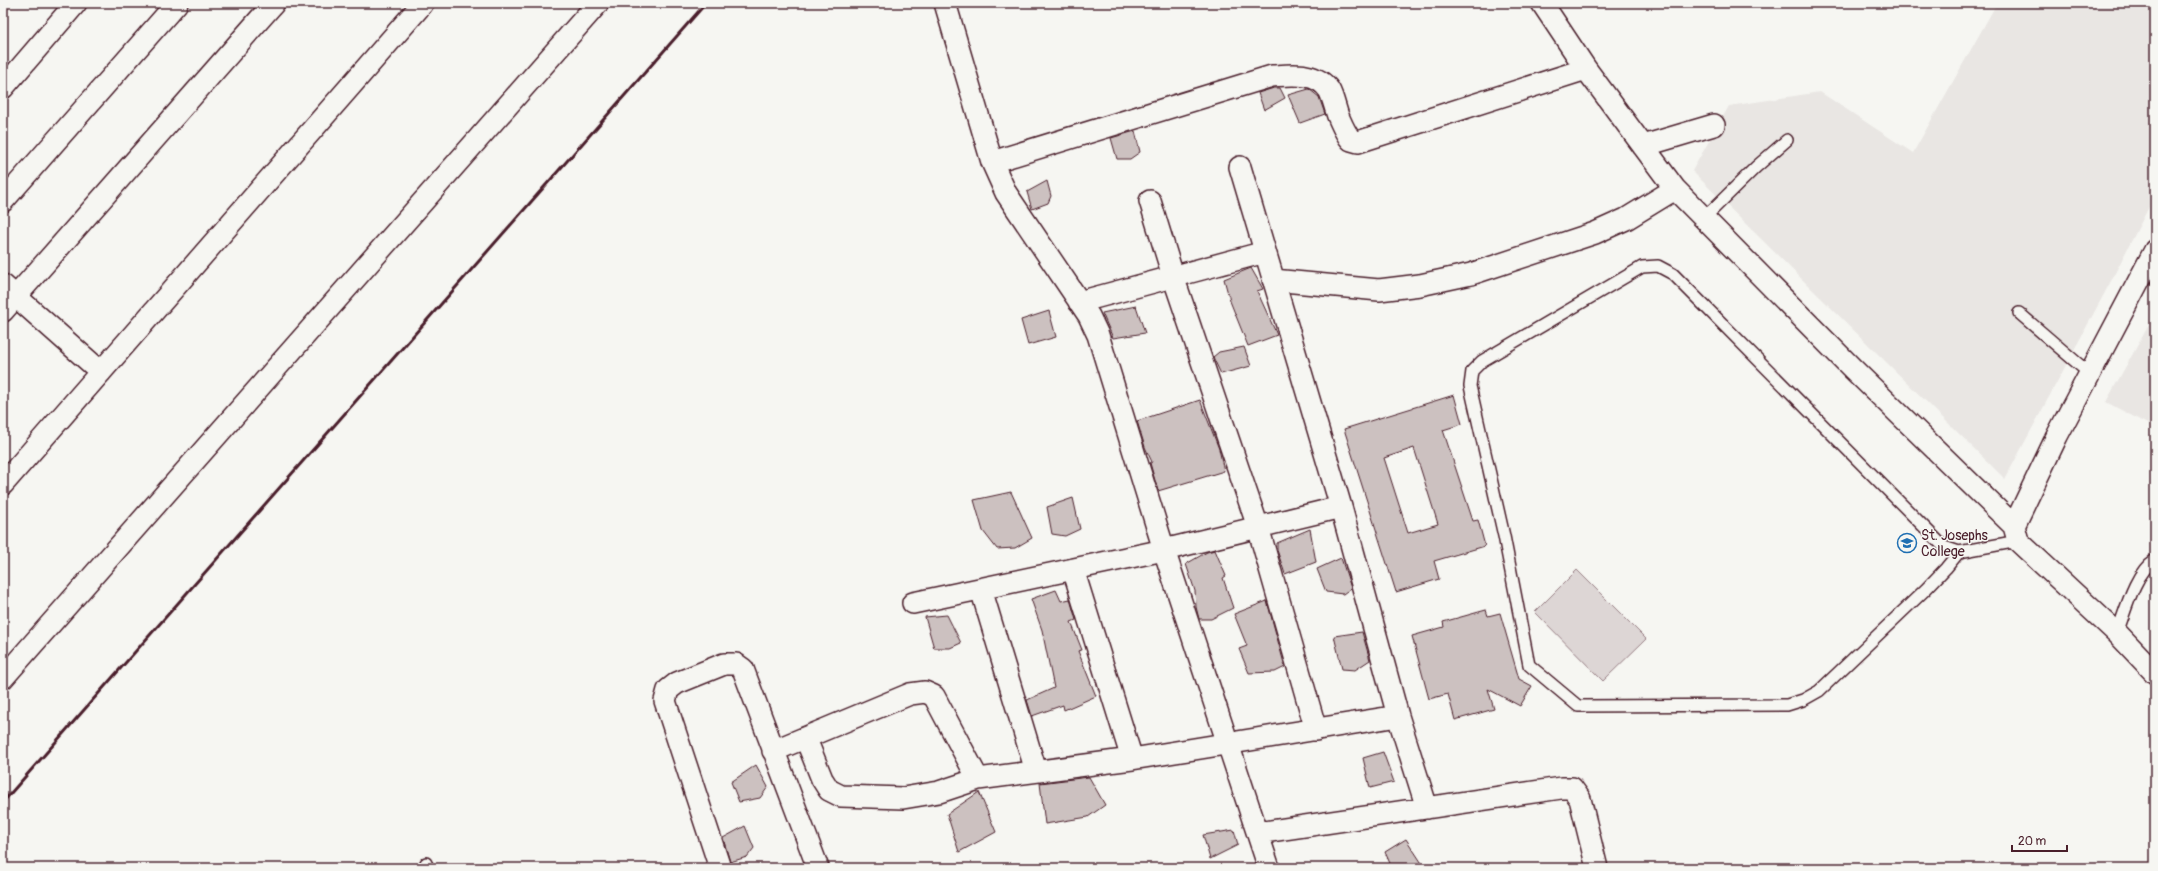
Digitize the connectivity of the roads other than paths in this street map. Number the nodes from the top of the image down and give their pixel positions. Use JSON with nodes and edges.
{"nodes":[{"id":1,"x":76,"y":3,"type":"edge"},
{"id":2,"x":177,"y":3,"type":"edge"},
{"id":3,"x":274,"y":3,"type":"edge"},
{"id":4,"x":423,"y":3,"type":"edge"},
{"id":5,"x":598,"y":3,"type":"edge"},
{"id":6,"x":945,"y":3,"type":"edge"},
{"id":7,"x":1547,"y":4,"type":"edge"},
{"id":8,"x":1586,"y":69,"type":"junction"},
{"id":9,"x":3,"y":88,"type":"edge"},
{"id":10,"x":1714,"y":125,"type":"dead end"},
{"id":11,"x":1787,"y":140,"type":"dead end"},
{"id":12,"x":1643,"y":146,"type":"junction"},
{"id":13,"x":992,"y":162,"type":"junction"},
{"id":14,"x":1240,"y":167,"type":"dead end"},
{"id":15,"x":1675,"y":189,"type":"junction"},
{"id":16,"x":3,"y":201,"type":"edge"},
{"id":17,"x":1150,"y":201,"type":"dead end"},
{"id":18,"x":1704,"y":218,"type":"junction"},
{"id":19,"x":2155,"y":250,"type":"edge"},
{"id":20,"x":1265,"y":252,"type":"junction"},
{"id":21,"x":1173,"y":276,"type":"junction"},
{"id":22,"x":1273,"y":280,"type":"junction"},
{"id":23,"x":7,"y":297,"type":"edge"},
{"id":24,"x":1079,"y":302,"type":"junction"},
{"id":25,"x":2019,"y":313,"type":"dead end"},
{"id":26,"x":101,"y":372,"type":"junction"},
{"id":27,"x":2090,"y":374,"type":"junction"},
{"id":28,"x":3,"y":484,"type":"edge"},
{"id":29,"x":1341,"y":507,"type":"junction"},
{"id":30,"x":1258,"y":527,"type":"junction"},
{"id":31,"x":2016,"y":533,"type":"junction"},
{"id":32,"x":1164,"y":550,"type":"junction"},
{"id":33,"x":1959,"y":552,"type":"junction"},
{"id":34,"x":2155,"y":560,"type":"edge"},
{"id":35,"x":1073,"y":569,"type":"junction"},
{"id":36,"x":981,"y":589,"type":"junction"},
{"id":37,"x":913,"y":603,"type":"dead end"},
{"id":38,"x":2117,"y":633,"type":"junction"},
{"id":39,"x":2155,"y":673,"type":"edge"},
{"id":40,"x":3,"y":678,"type":"edge"},
{"id":41,"x":1398,"y":716,"type":"junction"},
{"id":42,"x":1316,"y":730,"type":"junction"},
{"id":43,"x":806,"y":739,"type":"junction"},
{"id":44,"x":1228,"y":744,"type":"junction"},
{"id":45,"x":773,"y":751,"type":"junction"},
{"id":46,"x":1132,"y":759,"type":"junction"},
{"id":47,"x":1036,"y":771,"type":"junction"},
{"id":48,"x":978,"y":779,"type":"junction"},
{"id":49,"x":1427,"y":808,"type":"junction"},
{"id":50,"x":1258,"y":833,"type":"junction"},
{"id":51,"x":720,"y":868,"type":"edge"},
{"id":52,"x":818,"y":868,"type":"edge"},
{"id":53,"x":1269,"y":868,"type":"edge"},
{"id":54,"x":1597,"y":868,"type":"edge"}],
"edges":[{"from":1,"to":9,"type":"street"},
{"from":2,"to":16,"type":"street"},
{"from":3,"to":23,"type":"street"},
{"from":4,"to":26,"type":"street"},
{"from":5,"to":40,"type":"street"},
{"from":6,"to":13,"type":"street"},
{"from":7,"to":8,"type":"street"},
{"from":8,"to":12,"type":"street"},
{"from":8,"to":13,"type":"street"},
{"from":10,"to":12,"type":"street"},
{"from":11,"to":18,"type":"lane"},
{"from":12,"to":15,"type":"street"},
{"from":13,"to":24,"type":"street"},
{"from":14,"to":20,"type":"street"},
{"from":15,"to":18,"type":"street"},
{"from":15,"to":22,"type":"street"},
{"from":17,"to":21,"type":"street"},
{"from":18,"to":31,"type":"street"},
{"from":19,"to":27,"type":"street"},
{"from":20,"to":21,"type":"street"},
{"from":20,"to":22,"type":"street"},
{"from":21,"to":24,"type":"street"},
{"from":21,"to":30,"type":"street"},
{"from":22,"to":29,"type":"street"},
{"from":23,"to":26,"type":"street"},
{"from":24,"to":32,"type":"street"},
{"from":25,"to":27,"type":"lane"},
{"from":26,"to":28,"type":"street"},
{"from":27,"to":31,"type":"street"},
{"from":29,"to":30,"type":"street"},
{"from":29,"to":41,"type":"street"},
{"from":30,"to":32,"type":"street"},
{"from":30,"to":42,"type":"street"},
{"from":31,"to":33,"type":"lane"},
{"from":31,"to":38,"type":"street"},
{"from":32,"to":35,"type":"street"},
{"from":32,"to":44,"type":"street"},
{"from":33,"to":33,"type":"lane"},
{"from":34,"to":38,"type":"lane"},
{"from":35,"to":36,"type":"street"},
{"from":35,"to":46,"type":"street"},
{"from":36,"to":37,"type":"street"},
{"from":36,"to":47,"type":"street"},
{"from":38,"to":39,"type":"street"},
{"from":41,"to":42,"type":"street"},
{"from":41,"to":49,"type":"street"},
{"from":42,"to":44,"type":"street"},
{"from":43,"to":45,"type":"street"},
{"from":43,"to":48,"type":"street"},
{"from":43,"to":48,"type":"street"},
{"from":44,"to":46,"type":"street"},
{"from":44,"to":50,"type":"street"},
{"from":45,"to":51,"type":"street"},
{"from":45,"to":52,"type":"street"},
{"from":46,"to":47,"type":"street"},
{"from":47,"to":48,"type":"street"},
{"from":49,"to":50,"type":"street"},
{"from":49,"to":54,"type":"street"},
{"from":50,"to":53,"type":"street"}]}
